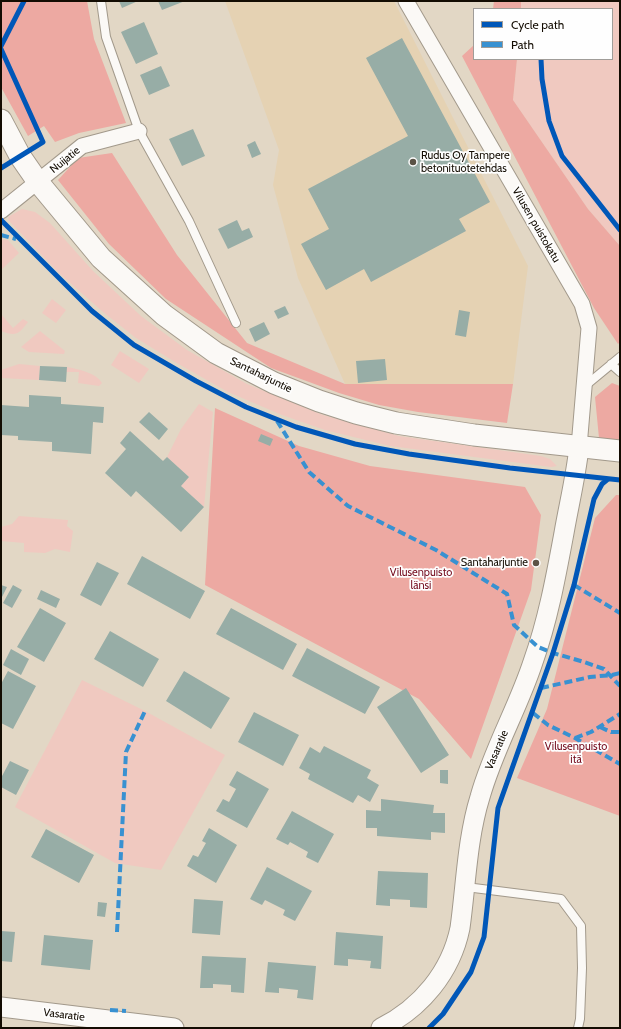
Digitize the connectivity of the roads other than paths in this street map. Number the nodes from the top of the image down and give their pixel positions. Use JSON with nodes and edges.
{"nodes":[{"id":1,"x":101,"y":1,"type":"edge"},
{"id":2,"x":406,"y":1,"type":"edge"},
{"id":3,"x":1,"y":120,"type":"edge"},
{"id":4,"x":139,"y":131,"type":"junction"},
{"id":5,"x":38,"y":182,"type":"junction"},
{"id":6,"x":1,"y":211,"type":"edge"},
{"id":7,"x":236,"y":323,"type":"dead end"},
{"id":8,"x":620,"y":357,"type":"edge"},
{"id":9,"x":611,"y":364,"type":"junction"},
{"id":10,"x":620,"y":372,"type":"edge"},
{"id":11,"x":585,"y":386,"type":"junction"},
{"id":12,"x":580,"y":447,"type":"junction"},
{"id":13,"x":620,"y":452,"type":"edge"},
{"id":14,"x":466,"y":887,"type":"junction"},
{"id":15,"x":1,"y":1007,"type":"edge"},
{"id":16,"x":174,"y":1028,"type":"edge"},
{"id":17,"x":381,"y":1028,"type":"edge"},
{"id":18,"x":578,"y":1028,"type":"edge"}],
"edges":[{"from":1,"to":4,"type":"lane"},
{"from":2,"to":11,"type":"street","name":"Vilusen puistokatu"},
{"from":3,"to":5,"type":"main road","name":"Santaharjuntie"},
{"from":4,"to":5,"type":"street","name":"Nuijatie"},
{"from":4,"to":7,"type":"lane"},
{"from":5,"to":6,"type":"street","name":"Nuijatie"},
{"from":5,"to":12,"type":"main road","name":"Santaharjuntie"},
{"from":8,"to":9,"type":"lane"},
{"from":9,"to":10,"type":"lane"},
{"from":9,"to":11,"type":"lane"},
{"from":11,"to":12,"type":"street","name":"Vilusen puistokatu"},
{"from":12,"to":13,"type":"main road","name":"Santaharjuntie"},
{"from":12,"to":14,"type":"street","name":"Vasaratie"},
{"from":14,"to":17,"type":"street","name":"Vasaratie"},
{"from":14,"to":18,"type":"lane"},
{"from":15,"to":16,"type":"street","name":"Vasaratie"}]}
